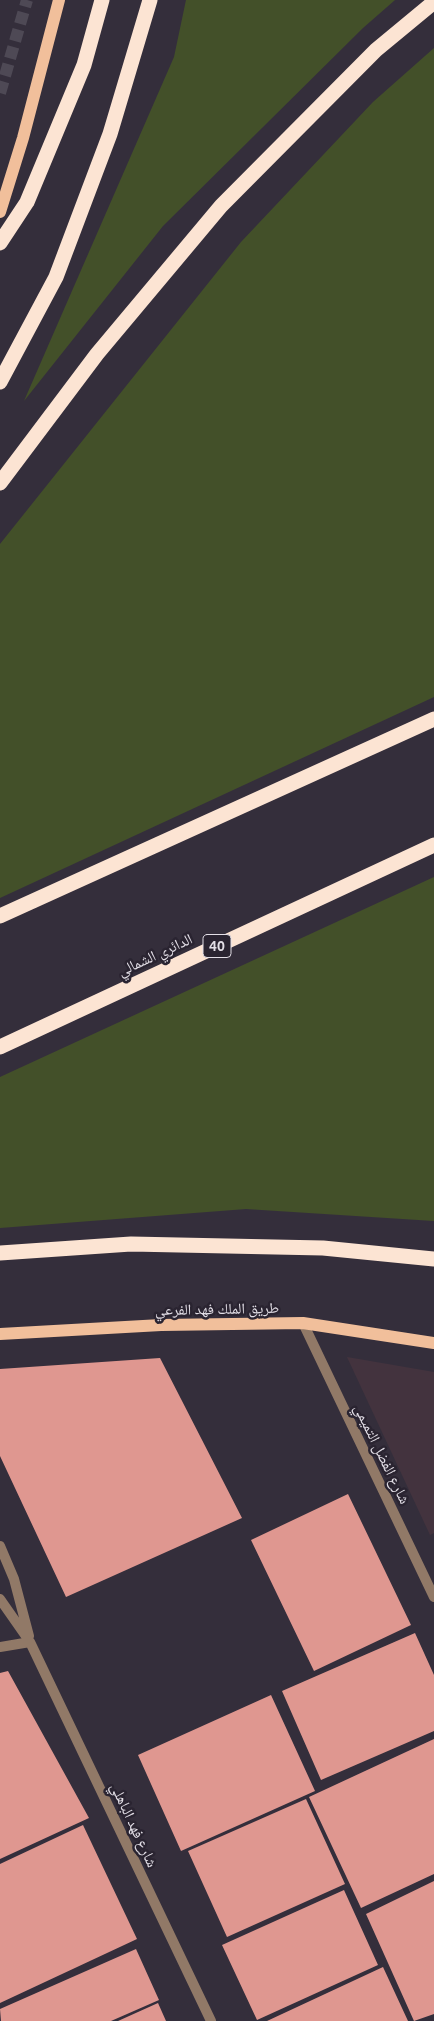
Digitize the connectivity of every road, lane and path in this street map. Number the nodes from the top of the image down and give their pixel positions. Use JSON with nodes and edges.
{"nodes":[{"id":1,"x":59,"y":0,"type":"edge"},
{"id":2,"x":102,"y":0,"type":"edge"},
{"id":3,"x":150,"y":0,"type":"edge"},
{"id":4,"x":434,"y":2,"type":"edge"},
{"id":5,"x":0,"y":212,"type":"edge"},
{"id":6,"x":0,"y":243,"type":"edge"},
{"id":7,"x":0,"y":382,"type":"edge"},
{"id":8,"x":0,"y":482,"type":"edge"},
{"id":9,"x":434,"y":719,"type":"edge"},
{"id":10,"x":434,"y":845,"type":"edge"},
{"id":11,"x":0,"y":916,"type":"edge"},
{"id":12,"x":0,"y":1047,"type":"edge"},
{"id":13,"x":0,"y":1253,"type":"edge"},
{"id":14,"x":434,"y":1259,"type":"edge"},
{"id":15,"x":303,"y":1324,"type":"junction"},
{"id":16,"x":0,"y":1334,"type":"edge"},
{"id":17,"x":434,"y":1343,"type":"edge"},
{"id":18,"x":0,"y":1546,"type":"edge"},
{"id":19,"x":434,"y":1597,"type":"edge"},
{"id":20,"x":0,"y":1599,"type":"edge"},
{"id":21,"x":30,"y":1642,"type":"junction"},
{"id":22,"x":0,"y":1647,"type":"edge"},
{"id":23,"x":211,"y":2021,"type":"edge"}],
"edges":[{"from":1,"to":5,"type":"main road"},
{"from":2,"to":6,"type":"highway"},
{"from":3,"to":7,"type":"highway"},
{"from":4,"to":8,"type":"highway"},
{"from":9,"to":11,"type":"highway"},
{"from":10,"to":12,"type":"highway","name":"الدائري الشمالي","number":"40"},
{"from":13,"to":14,"type":"highway"},
{"from":15,"to":16,"type":"main road","name":"طريق الملك فهد الفرعي"},
{"from":15,"to":17,"type":"main road","name":"طريق الملك فهد الفرعي"},
{"from":15,"to":19,"type":"street","name":"شارع الفضل التميمي"},
{"from":18,"to":21,"type":"street","name":"شارع فهد الباهلي"},
{"from":20,"to":21,"type":"street","name":"شارع فهد الباهلي"},
{"from":21,"to":22,"type":"street"},
{"from":21,"to":23,"type":"street","name":"شارع فهد الباهلي"}]}
